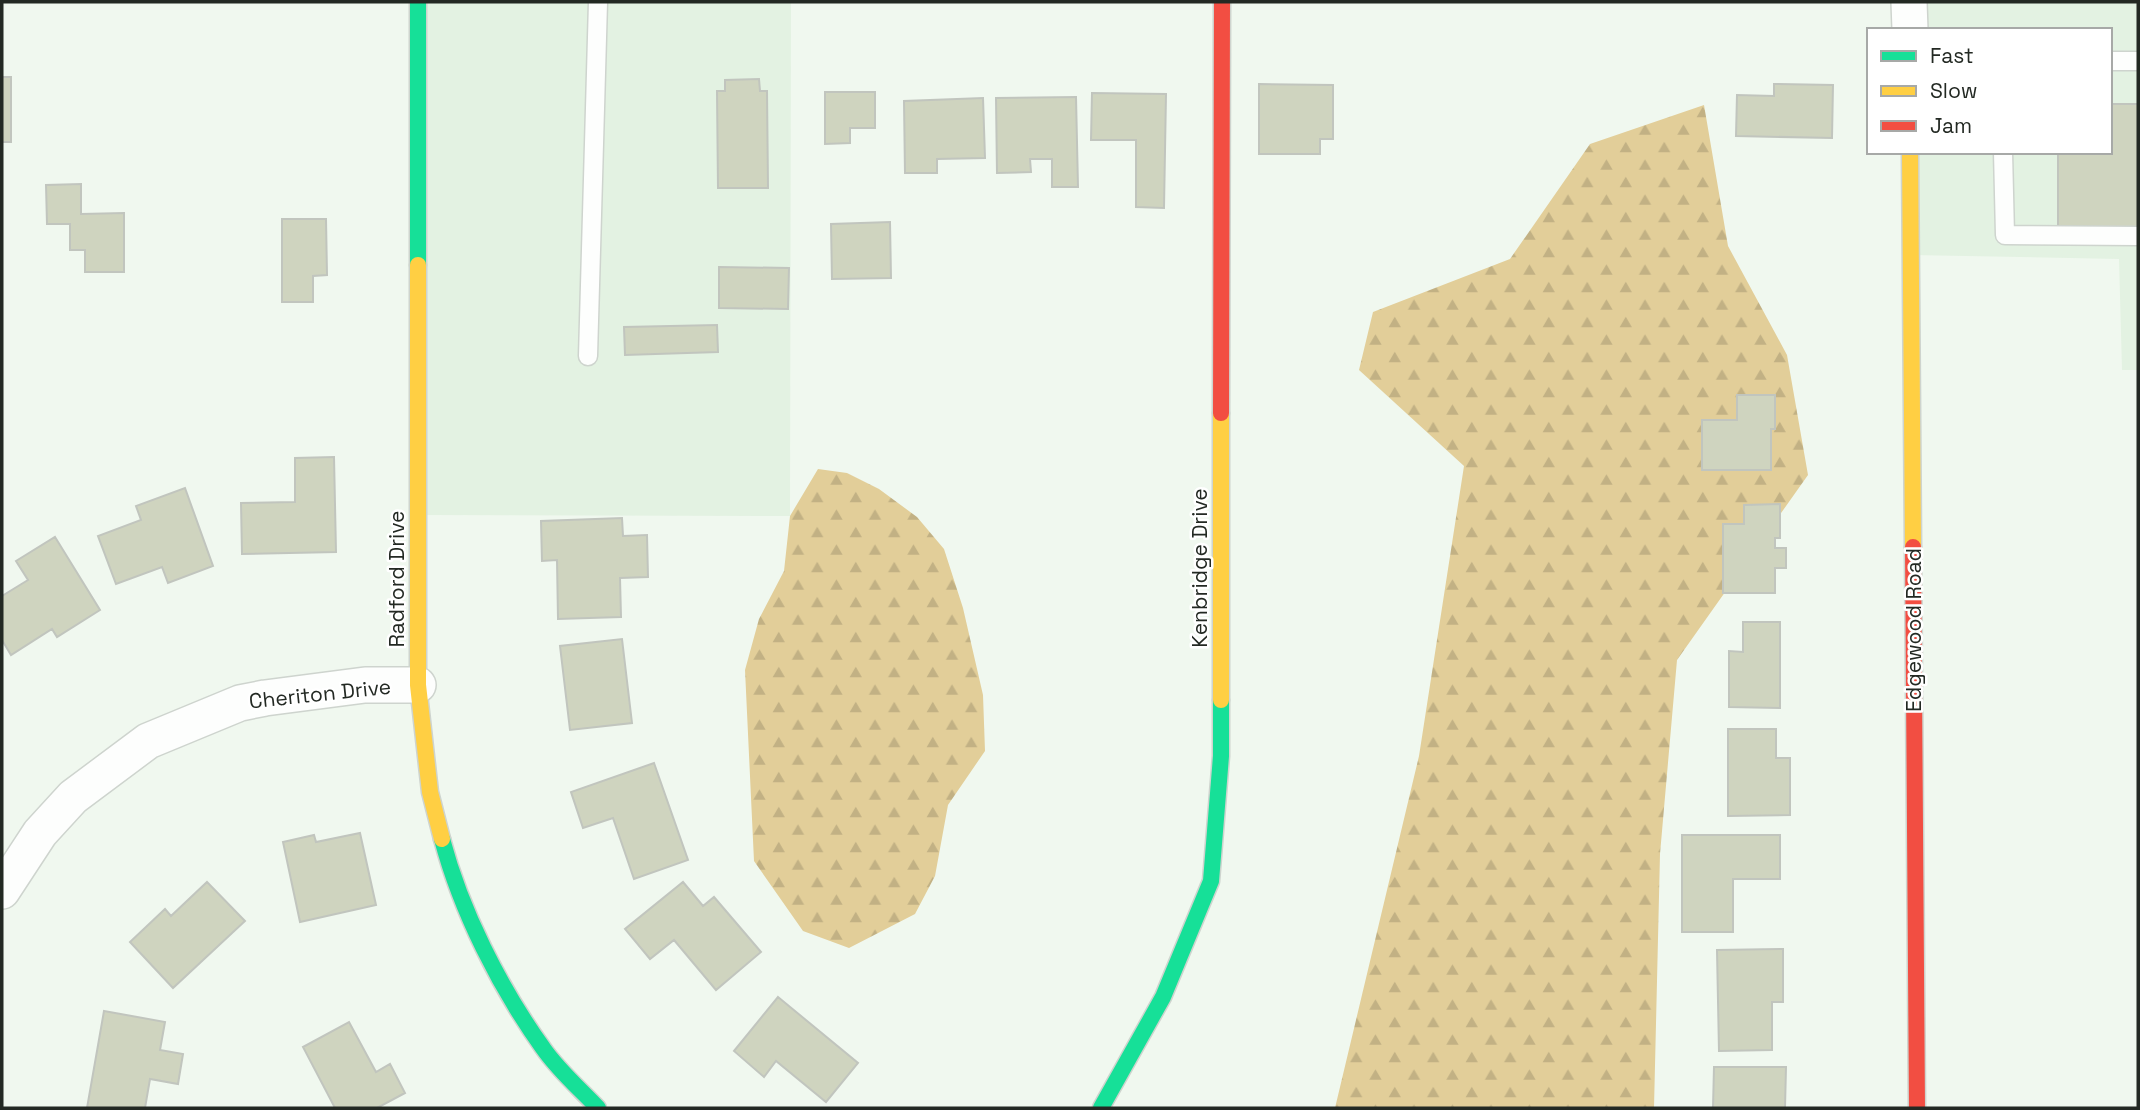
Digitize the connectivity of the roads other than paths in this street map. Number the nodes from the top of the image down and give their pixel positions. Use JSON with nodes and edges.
{"nodes":[{"id":1,"x":418,"y":2,"type":"edge"},
{"id":2,"x":598,"y":2,"type":"edge"},
{"id":3,"x":1222,"y":2,"type":"edge"},
{"id":4,"x":1909,"y":2,"type":"edge"},
{"id":5,"x":1910,"y":28,"type":"edge"},
{"id":6,"x":2112,"y":61,"type":"edge"},
{"id":7,"x":2138,"y":61,"type":"edge"},
{"id":8,"x":1910,"y":154,"type":"edge"},
{"id":9,"x":2003,"y":154,"type":"edge"},
{"id":10,"x":2138,"y":236,"type":"edge"},
{"id":11,"x":588,"y":356,"type":"dead end"},
{"id":12,"x":418,"y":685,"type":"junction"},
{"id":13,"x":2,"y":891,"type":"edge"},
{"id":14,"x":598,"y":1108,"type":"edge"},
{"id":15,"x":1101,"y":1108,"type":"edge"},
{"id":16,"x":1917,"y":1108,"type":"edge"}],
"edges":[{"from":1,"to":12,"type":"street","name":"Radford Drive"},
{"from":2,"to":11,"type":"lane"},
{"from":3,"to":15,"type":"street","name":"Kenbridge Drive"},
{"from":4,"to":5,"type":"street"},
{"from":6,"to":7,"type":"lane"},
{"from":8,"to":16,"type":"street","name":"Edgewood Road"},
{"from":9,"to":10,"type":"lane"},
{"from":12,"to":13,"type":"street","name":"Cheriton Drive"},
{"from":12,"to":14,"type":"street","name":"Radford Drive"}]}
